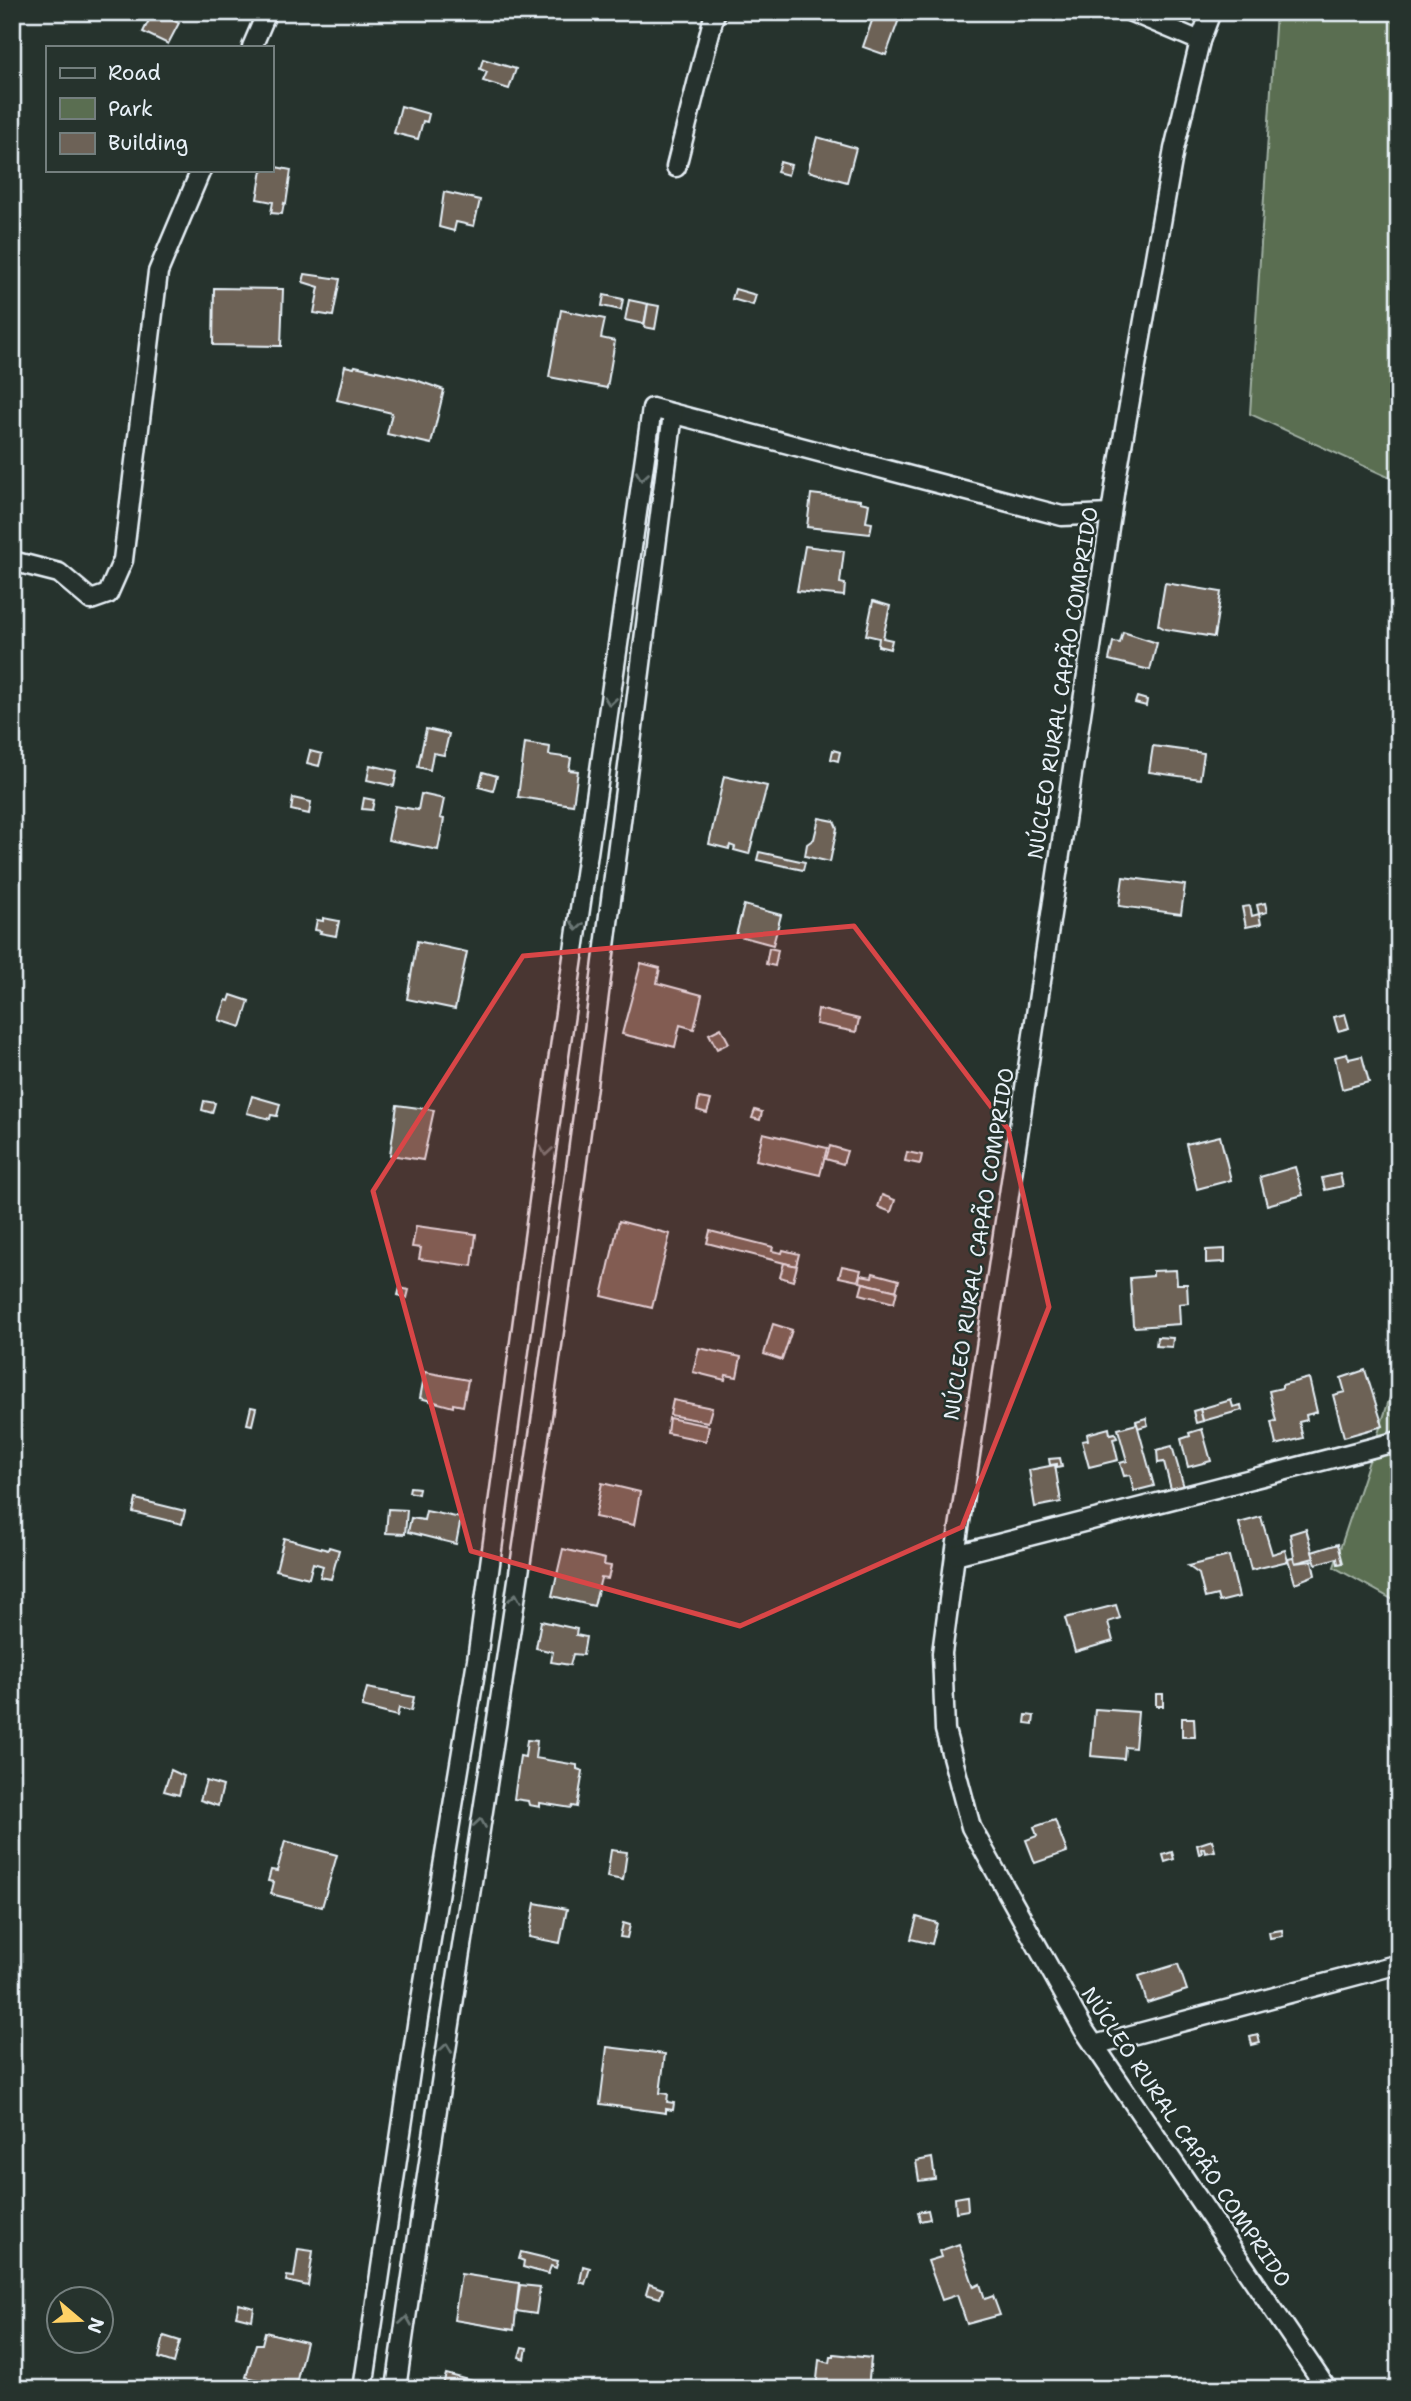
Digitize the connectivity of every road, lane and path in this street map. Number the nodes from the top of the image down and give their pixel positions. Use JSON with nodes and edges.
{"nodes":[{"id":1,"x":267,"y":12,"type":"edge"},
{"id":2,"x":715,"y":12,"type":"edge"},
{"id":3,"x":1131,"y":12,"type":"edge"},
{"id":4,"x":1211,"y":12,"type":"edge"},
{"id":5,"x":1200,"y":41,"type":"junction"},
{"id":6,"x":252,"y":46,"type":"edge"},
{"id":7,"x":676,"y":167,"type":"dead end"},
{"id":8,"x":200,"y":172,"type":"edge"},
{"id":9,"x":673,"y":414,"type":"junction"},
{"id":10,"x":1111,"y":514,"type":"junction"},
{"id":11,"x":12,"y":561,"type":"edge"},
{"id":12,"x":541,"y":1184,"type":"junction"},
{"id":13,"x":574,"y":1188,"type":"junction"},
{"id":14,"x":1399,"y":1441,"type":"edge"},
{"id":15,"x":955,"y":1555,"type":"junction"},
{"id":16,"x":1399,"y":1964,"type":"edge"},
{"id":17,"x":1094,"y":2045,"type":"junction"},
{"id":18,"x":410,"y":2072,"type":"junction"},
{"id":19,"x":442,"y":2076,"type":"junction"},
{"id":20,"x":364,"y":2382,"type":"edge"},
{"id":21,"x":397,"y":2384,"type":"edge"},
{"id":22,"x":1327,"y":2389,"type":"edge"}],
"edges":[{"from":1,"to":6,"type":"street"},
{"from":2,"to":7,"type":"street"},
{"from":3,"to":5,"type":"street"},
{"from":4,"to":5,"type":"street","name":"NÚCLEO RURAL CAPÃO COMPRIDO"},
{"from":5,"to":10,"type":"street","name":"NÚCLEO RURAL CAPÃO COMPRIDO"},
{"from":8,"to":11,"type":"street"},
{"from":9,"to":10,"type":"street"},
{"from":9,"to":12,"type":"street","one_way":true},
{"from":9,"to":13,"type":"street"},
{"from":10,"to":15,"type":"street","name":"NÚCLEO RURAL CAPÃO COMPRIDO"},
{"from":12,"to":13,"type":"street"},
{"from":12,"to":18,"type":"street"},
{"from":19,"to":13,"type":"street","one_way":true},
{"from":14,"to":15,"type":"street"},
{"from":15,"to":17,"type":"street","name":"NÚCLEO RURAL CAPÃO COMPRIDO"},
{"from":16,"to":17,"type":"street"},
{"from":17,"to":22,"type":"street","name":"NÚCLEO RURAL CAPÃO COMPRIDO"},
{"from":18,"to":19,"type":"street"},
{"from":18,"to":20,"type":"street"},
{"from":21,"to":19,"type":"street","one_way":true},
{"from":20,"to":21,"type":"street"}]}
